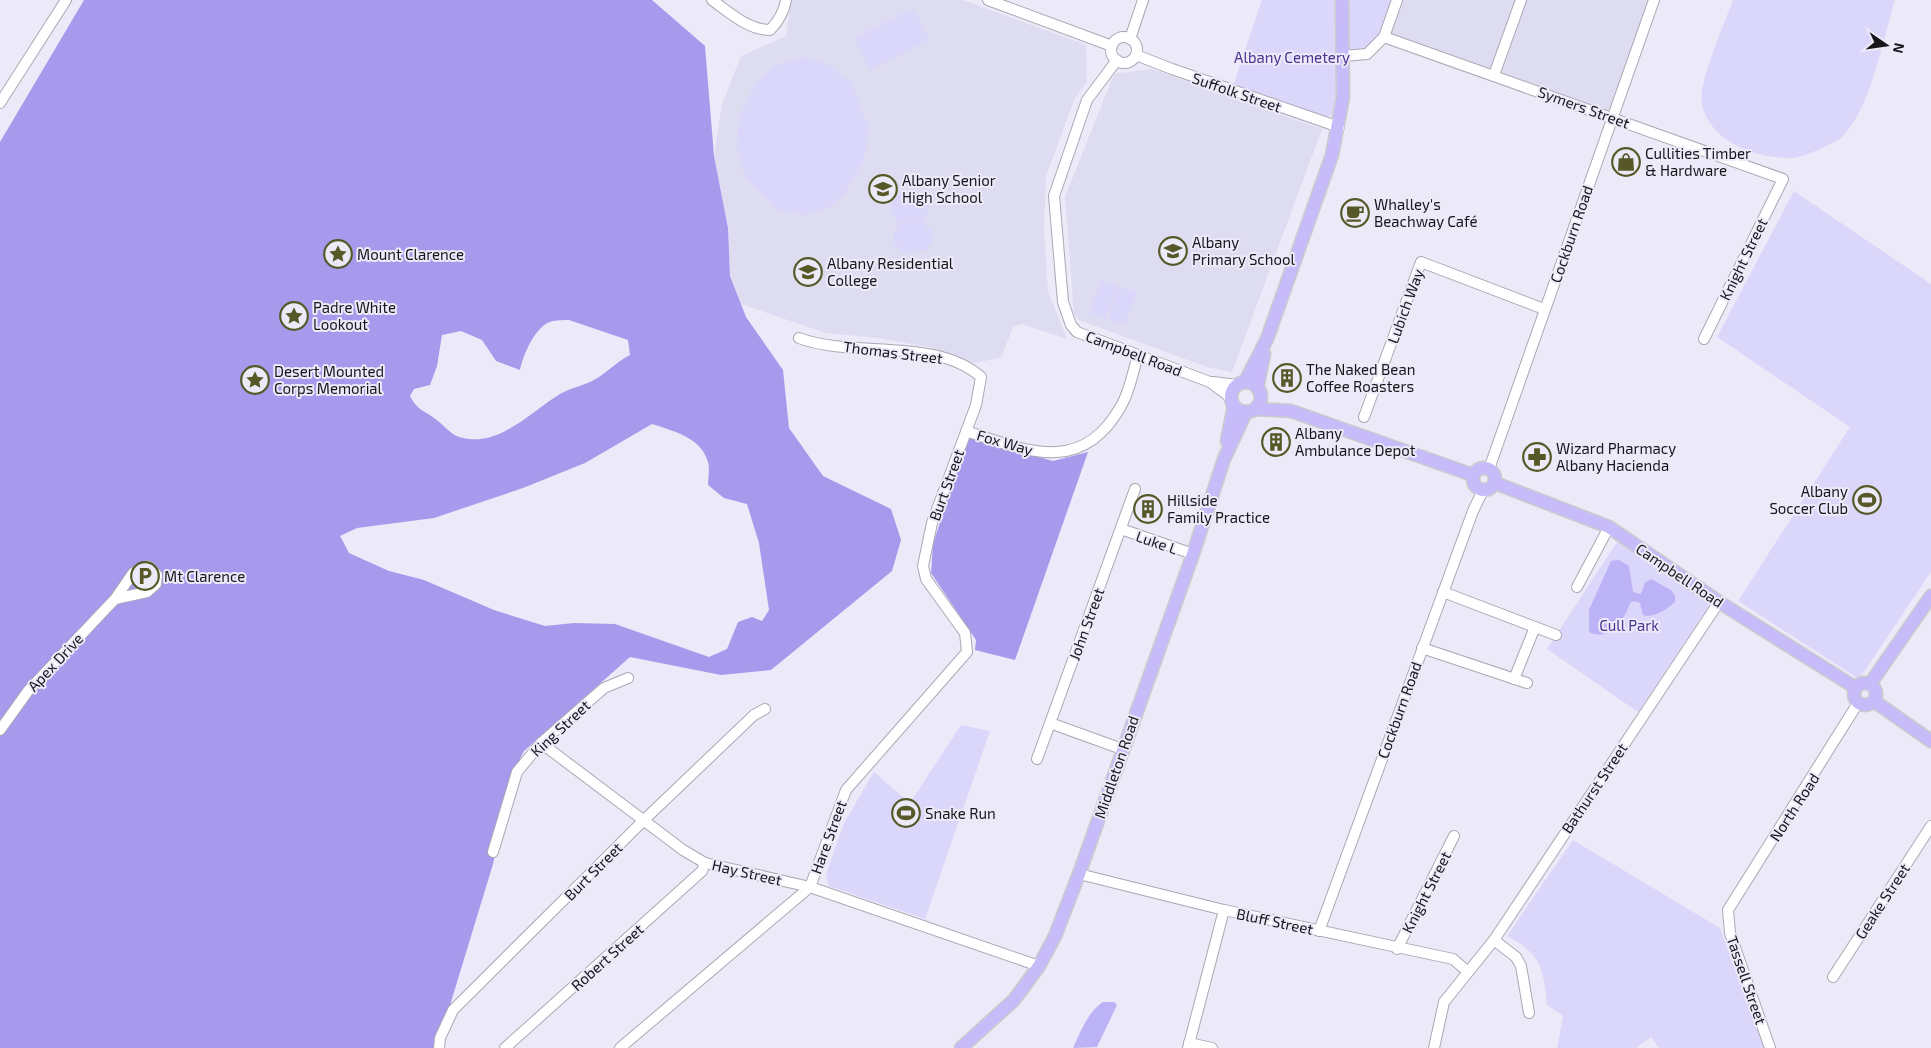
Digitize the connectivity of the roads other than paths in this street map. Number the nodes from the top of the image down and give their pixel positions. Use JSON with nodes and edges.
{"nodes":[{"id":1,"x":66,"y":0,"type":"edge"},
{"id":2,"x":712,"y":0,"type":"edge"},
{"id":3,"x":786,"y":0,"type":"edge"},
{"id":4,"x":988,"y":0,"type":"edge"},
{"id":5,"x":1143,"y":0,"type":"edge"},
{"id":6,"x":1342,"y":0,"type":"edge"},
{"id":7,"x":1397,"y":0,"type":"edge"},
{"id":8,"x":1521,"y":0,"type":"edge"},
{"id":9,"x":1654,"y":0,"type":"edge"},
{"id":10,"x":1384,"y":37,"type":"junction"},
{"id":11,"x":1130,"y":39,"type":"junction"},
{"id":12,"x":1112,"y":46,"type":"junction"},
{"id":13,"x":1136,"y":54,"type":"junction"},
{"id":14,"x":1343,"y":56,"type":"junction"},
{"id":15,"x":1117,"y":60,"type":"junction"},
{"id":16,"x":1494,"y":75,"type":"junction"},
{"id":17,"x":0,"y":103,"type":"edge"},
{"id":18,"x":1612,"y":118,"type":"junction"},
{"id":19,"x":1338,"y":127,"type":"junction"},
{"id":20,"x":1783,"y":179,"type":"joint"},
{"id":21,"x":1544,"y":308,"type":"junction"},
{"id":22,"x":800,"y":338,"type":"dead end"},
{"id":23,"x":1267,"y":339,"type":"junction"},
{"id":24,"x":1704,"y":339,"type":"dead end"},
{"id":25,"x":1138,"y":355,"type":"junction"},
{"id":26,"x":981,"y":377,"type":"joint"},
{"id":27,"x":1210,"y":382,"type":"junction"},
{"id":28,"x":1241,"y":384,"type":"junction"},
{"id":29,"x":1259,"y":392,"type":"junction"},
{"id":30,"x":1232,"y":402,"type":"junction"},
{"id":31,"x":1250,"y":411,"type":"junction"},
{"id":32,"x":1291,"y":411,"type":"junction"},
{"id":33,"x":1364,"y":416,"type":"dead end"},
{"id":34,"x":966,"y":430,"type":"junction"},
{"id":35,"x":1224,"y":459,"type":"junction"},
{"id":36,"x":1489,"y":469,"type":"junction"},
{"id":37,"x":1473,"y":475,"type":"junction"},
{"id":38,"x":1495,"y":483,"type":"junction"},
{"id":39,"x":1135,"y":490,"type":"dead end"},
{"id":40,"x":1482,"y":490,"type":"junction"},
{"id":41,"x":1609,"y":527,"type":"junction"},
{"id":42,"x":1121,"y":529,"type":"junction"},
{"id":43,"x":1193,"y":554,"type":"junction"},
{"id":44,"x":923,"y":566,"type":"joint"},
{"id":45,"x":1577,"y":587,"type":"dead end"},
{"id":46,"x":1443,"y":592,"type":"junction"},
{"id":47,"x":1931,"y":596,"type":"edge"},
{"id":48,"x":115,"y":599,"type":"dead end"},
{"id":49,"x":1719,"y":602,"type":"junction"},
{"id":50,"x":1535,"y":627,"type":"junction"},
{"id":51,"x":1556,"y":636,"type":"dead end"},
{"id":52,"x":1422,"y":648,"type":"junction"},
{"id":53,"x":628,"y":678,"type":"dead end"},
{"id":54,"x":1514,"y":679,"type":"junction"},
{"id":55,"x":1527,"y":683,"type":"dead end"},
{"id":56,"x":1870,"y":684,"type":"junction"},
{"id":57,"x":1856,"y":688,"type":"junction"},
{"id":58,"x":1874,"y":701,"type":"junction"},
{"id":59,"x":1858,"y":703,"type":"junction"},
{"id":60,"x":765,"y":709,"type":"dead end"},
{"id":61,"x":1050,"y":723,"type":"junction"},
{"id":62,"x":0,"y":730,"type":"edge"},
{"id":63,"x":1931,"y":741,"type":"edge"},
{"id":64,"x":541,"y":743,"type":"junction"},
{"id":65,"x":1122,"y":749,"type":"junction"},
{"id":66,"x":1037,"y":759,"type":"dead end"},
{"id":67,"x":644,"y":820,"type":"junction"},
{"id":68,"x":1931,"y":826,"type":"edge"},
{"id":69,"x":1454,"y":836,"type":"dead end"},
{"id":70,"x":493,"y":852,"type":"dead end"},
{"id":71,"x":705,"y":863,"type":"junction"},
{"id":72,"x":1079,"y":874,"type":"junction"},
{"id":73,"x":810,"y":887,"type":"junction"},
{"id":74,"x":1224,"y":910,"type":"junction"},
{"id":75,"x":1728,"y":910,"type":"joint"},
{"id":76,"x":1319,"y":931,"type":"junction"},
{"id":77,"x":1494,"y":940,"type":"junction"},
{"id":78,"x":1397,"y":949,"type":"junction"},
{"id":79,"x":1039,"y":966,"type":"junction"},
{"id":80,"x":1468,"y":972,"type":"junction"},
{"id":81,"x":1833,"y":977,"type":"dead end"},
{"id":82,"x":1529,"y":1012,"type":"dead end"},
{"id":83,"x":1189,"y":1045,"type":"edge"},
{"id":84,"x":439,"y":1048,"type":"edge"},
{"id":85,"x":505,"y":1048,"type":"edge"},
{"id":86,"x":620,"y":1048,"type":"edge"},
{"id":87,"x":961,"y":1048,"type":"edge"},
{"id":88,"x":1212,"y":1048,"type":"edge"},
{"id":89,"x":1434,"y":1048,"type":"edge"},
{"id":90,"x":1770,"y":1048,"type":"edge"}],
"edges":[{"from":1,"to":17,"type":"street"},
{"from":2,"to":3,"type":"street"},
{"from":4,"to":12,"type":"street"},
{"from":5,"to":11,"type":"street"},
{"from":6,"to":14,"type":"main road"},
{"from":7,"to":10,"type":"street"},
{"from":8,"to":16,"type":"street"},
{"from":9,"to":18,"type":"street","name":"Cockburn Road"},
{"from":10,"to":14,"type":"street"},
{"from":10,"to":16,"type":"street","name":"Symers Street"},
{"from":11,"to":12,"type":"street"},
{"from":11,"to":13,"type":"street"},
{"from":12,"to":15,"type":"street"},
{"from":13,"to":15,"type":"street"},
{"from":13,"to":19,"type":"street","name":"Suffolk Street"},
{"from":14,"to":19,"type":"main road"},
{"from":15,"to":25,"type":"street","name":"Campbell Road"},
{"from":16,"to":18,"type":"street","name":"Symers Street"},
{"from":18,"to":20,"type":"street","name":"Symers Street"},
{"from":18,"to":21,"type":"street","name":"Cockburn Road"},
{"from":19,"to":23,"type":"main road"},
{"from":20,"to":24,"type":"street","name":"Knight Street"},
{"from":21,"to":33,"type":"street","name":"Lubich Way"},
{"from":21,"to":36,"type":"street","name":"Cockburn Road"},
{"from":22,"to":26,"type":"street","name":"Thomas Street"},
{"from":23,"to":28,"type":"main road"},
{"from":23,"to":29,"type":"main road"},
{"from":25,"to":27,"type":"street","name":"Campbell Road"},
{"from":25,"to":34,"type":"street","name":"Fox Way"},
{"from":26,"to":34,"type":"street","name":"Burt Street"},
{"from":27,"to":28,"type":"street","name":"Campbell Road"},
{"from":27,"to":30,"type":"street","name":"Campbell Road"},
{"from":28,"to":29,"type":"main road"},
{"from":28,"to":30,"type":"main road","name":"Middleton Road"},
{"from":29,"to":31,"type":"main road","name":"Middleton Road"},
{"from":29,"to":32,"type":"main road"},
{"from":30,"to":31,"type":"main road"},
{"from":30,"to":35,"type":"main road","name":"Middleton Road"},
{"from":31,"to":32,"type":"main road"},
{"from":31,"to":35,"type":"main road","name":"Middleton Road"},
{"from":32,"to":37,"type":"main road"},
{"from":34,"to":44,"type":"street","name":"Burt Street"},
{"from":35,"to":43,"type":"main road","name":"Middleton Road"},
{"from":36,"to":37,"type":"main road"},
{"from":36,"to":38,"type":"main road"},
{"from":37,"to":40,"type":"main road"},
{"from":38,"to":40,"type":"main road"},
{"from":38,"to":41,"type":"main road","name":"Campbell Road"},
{"from":39,"to":42,"type":"street","name":"John Street"},
{"from":40,"to":46,"type":"street","name":"Cockburn Road"},
{"from":41,"to":45,"type":"street"},
{"from":41,"to":49,"type":"main road","name":"Campbell Road"},
{"from":42,"to":43,"type":"street","name":"Luke L"},
{"from":42,"to":61,"type":"street","name":"John Street"},
{"from":43,"to":65,"type":"main road","name":"Middleton Road"},
{"from":44,"to":73,"type":"street","name":"Hare Street"},
{"from":46,"to":50,"type":"street"},
{"from":46,"to":52,"type":"street","name":"Cockburn Road"},
{"from":47,"to":56,"type":"main road"},
{"from":48,"to":62,"type":"street","name":"Apex Drive"},
{"from":49,"to":57,"type":"main road","name":"Campbell Road"},
{"from":49,"to":77,"type":"street","name":"Bathurst Street"},
{"from":50,"to":51,"type":"street"},
{"from":50,"to":54,"type":"street"},
{"from":52,"to":54,"type":"street"},
{"from":52,"to":76,"type":"street","name":"Cockburn Road"},
{"from":53,"to":64,"type":"street","name":"King Street"},
{"from":54,"to":55,"type":"street"},
{"from":56,"to":57,"type":"main road"},
{"from":56,"to":58,"type":"main road"},
{"from":57,"to":59,"type":"main road"},
{"from":58,"to":59,"type":"main road"},
{"from":58,"to":63,"type":"main road"},
{"from":59,"to":75,"type":"street","name":"North Road"},
{"from":60,"to":67,"type":"street","name":"Burt Street"},
{"from":61,"to":65,"type":"street"},
{"from":61,"to":66,"type":"street","name":"John Street"},
{"from":64,"to":67,"type":"street","name":"Hay Street"},
{"from":64,"to":70,"type":"street","name":"King Street"},
{"from":65,"to":72,"type":"main road","name":"Middleton Road"},
{"from":67,"to":71,"type":"street","name":"Hay Street"},
{"from":67,"to":84,"type":"street","name":"Burt Street"},
{"from":68,"to":81,"type":"street","name":"Geake Street"},
{"from":69,"to":78,"type":"street","name":"Knight Street"},
{"from":71,"to":73,"type":"street","name":"Hay Street"},
{"from":71,"to":85,"type":"street","name":"Robert Street"},
{"from":72,"to":74,"type":"street","name":"Bluff Street"},
{"from":72,"to":79,"type":"main road","name":"Middleton Road"},
{"from":73,"to":79,"type":"street","name":"Hay Street"},
{"from":73,"to":86,"type":"street","name":"Hare Street"},
{"from":74,"to":76,"type":"street","name":"Bluff Street"},
{"from":74,"to":83,"type":"street"},
{"from":75,"to":90,"type":"street","name":"Tassell Street"},
{"from":76,"to":78,"type":"street","name":"Bluff Street"},
{"from":77,"to":80,"type":"street","name":"Bathurst Street"},
{"from":77,"to":82,"type":"street"},
{"from":78,"to":80,"type":"street","name":"Bluff Street"},
{"from":79,"to":87,"type":"main road","name":"Middleton Road"},
{"from":80,"to":89,"type":"street","name":"Bathurst Street"},
{"from":83,"to":88,"type":"street"}]}
